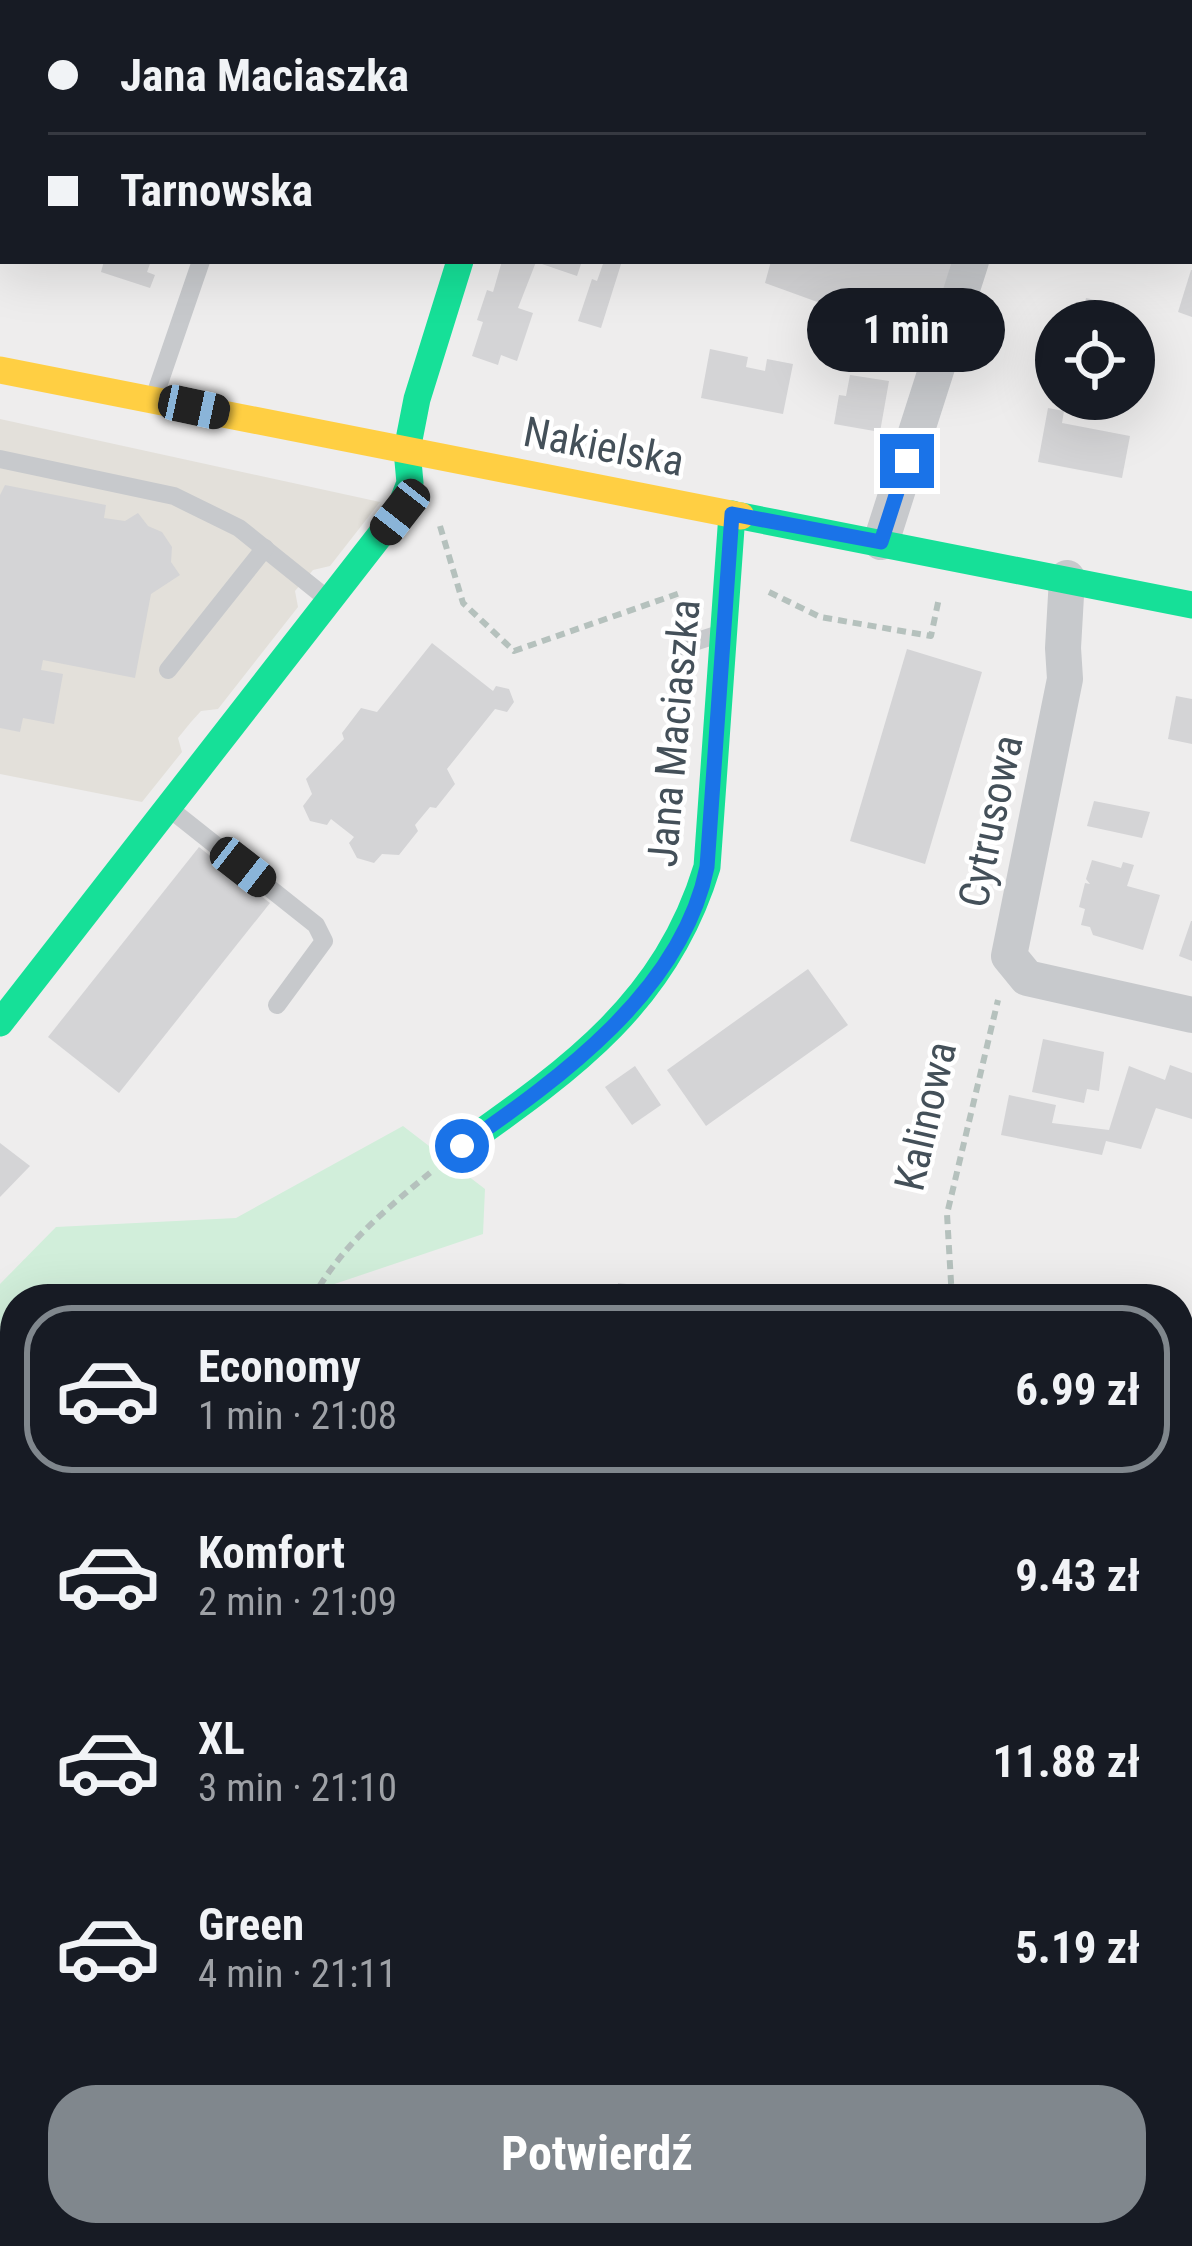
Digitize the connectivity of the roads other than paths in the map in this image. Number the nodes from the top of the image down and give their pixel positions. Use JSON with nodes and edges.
{"nodes":[{"id":1,"x":200,"y":264,"type":"edge"},
{"id":2,"x":459,"y":264,"type":"edge"},
{"id":3,"x":970,"y":264,"type":"edge"},
{"id":4,"x":0,"y":370,"type":"edge"},
{"id":5,"x":153,"y":399,"type":"junction"},
{"id":6,"x":407,"y":450,"type":"junction"},
{"id":7,"x":0,"y":459,"type":"edge"},
{"id":8,"x":732,"y":514,"type":"junction"},
{"id":9,"x":881,"y":542,"type":"junction"},
{"id":10,"x":265,"y":548,"type":"junction"},
{"id":11,"x":1066,"y":578,"type":"junction"},
{"id":12,"x":330,"y":601,"type":"junction"},
{"id":13,"x":1192,"y":604,"type":"edge"},
{"id":14,"x":723,"y":633,"type":"junction"},
{"id":15,"x":682,"y":646,"type":"dead end"},
{"id":16,"x":169,"y":670,"type":"dead end"},
{"id":17,"x":170,"y":809,"type":"junction"},
{"id":18,"x":277,"y":1005,"type":"dead end"},
{"id":19,"x":1192,"y":1015,"type":"edge"},
{"id":20,"x":0,"y":1023,"type":"edge"},
{"id":21,"x":462,"y":1146,"type":"road end"}],
"edges":[{"from":1,"to":5,"type":"lane"},
{"from":2,"to":6,"type":"street"},
{"from":3,"to":9,"type":"street"},
{"from":4,"to":5,"type":"street","name":"Nakielska"},
{"from":5,"to":6,"type":"street","name":"Nakielska"},
{"from":6,"to":8,"type":"street","name":"Nakielska"},
{"from":6,"to":12,"type":"street"},
{"from":7,"to":10,"type":"lane"},
{"from":8,"to":9,"type":"street","name":"Nakielska"},
{"from":8,"to":14,"type":"street","name":"Jana Maciaszka"},
{"from":9,"to":11,"type":"street","name":"Nakielska"},
{"from":10,"to":12,"type":"lane"},
{"from":10,"to":16,"type":"lane"},
{"from":11,"to":13,"type":"street","name":"Nakielska"},
{"from":11,"to":19,"type":"street","name":"Cytrusowa"},
{"from":12,"to":17,"type":"street"},
{"from":14,"to":15,"type":"lane"},
{"from":14,"to":21,"type":"street","name":"Jana Maciaszka"},
{"from":17,"to":18,"type":"lane"},
{"from":17,"to":20,"type":"street"}]}
